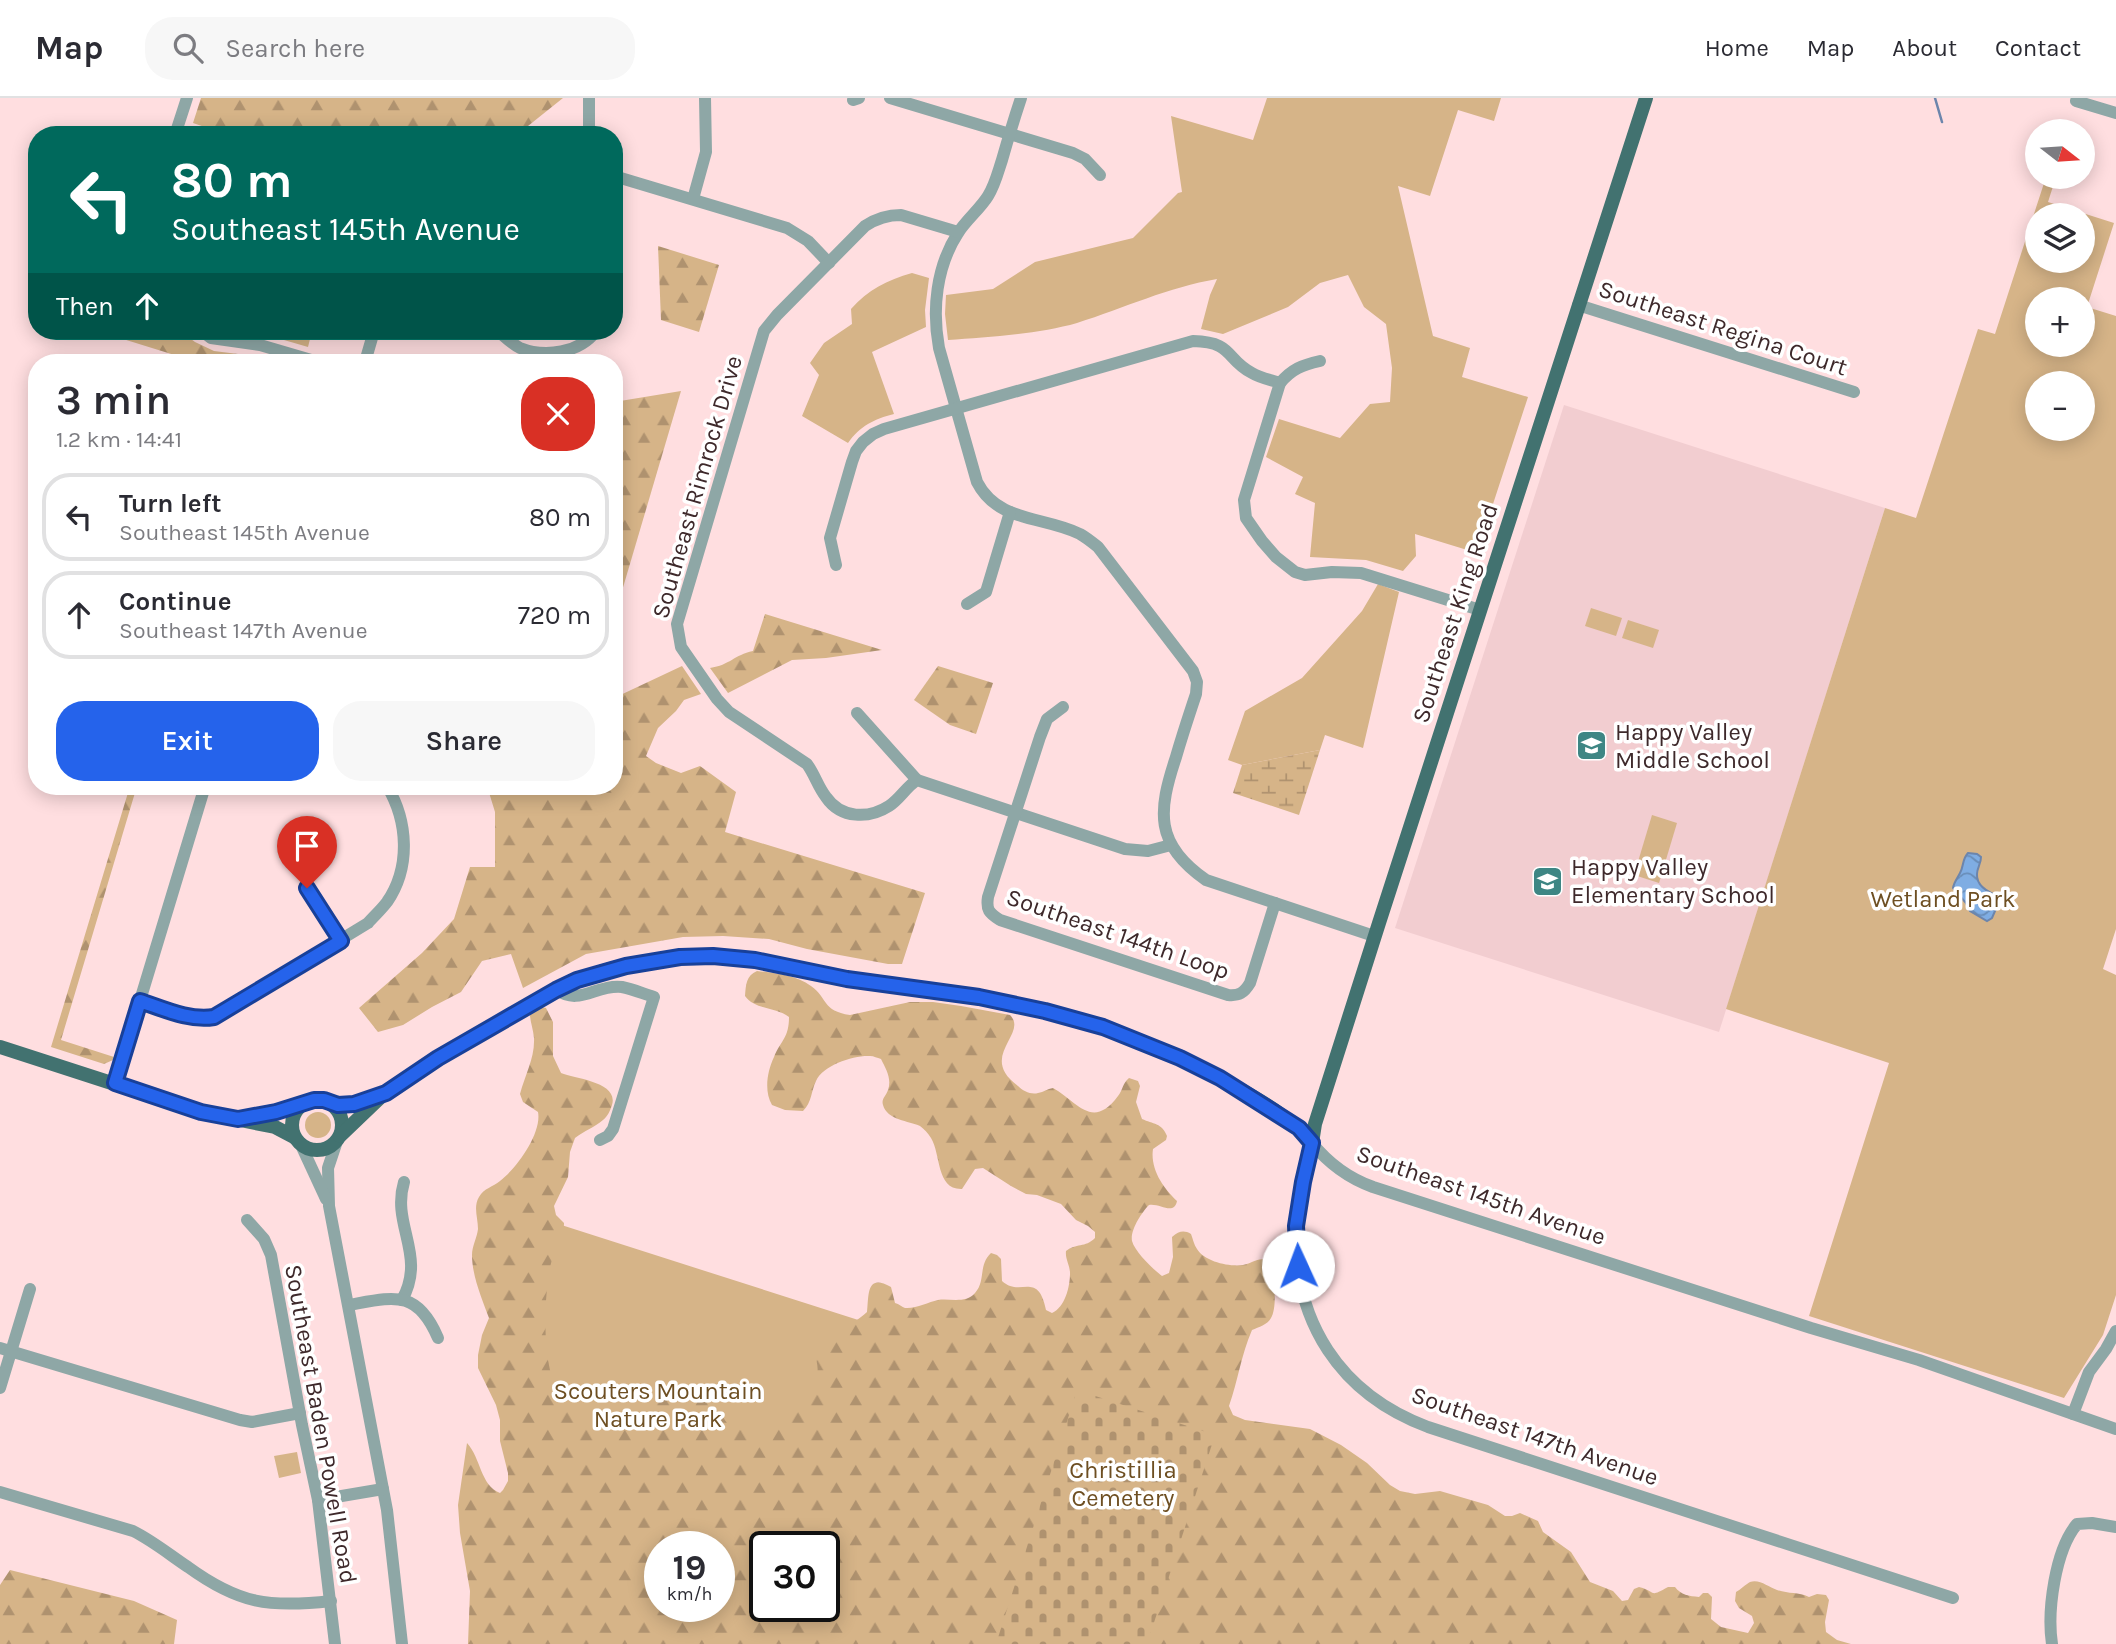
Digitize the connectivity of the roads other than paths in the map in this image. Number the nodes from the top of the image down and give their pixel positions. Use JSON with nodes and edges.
{"nodes":[{"id":1,"x":187,"y":98,"type":"edge"},
{"id":2,"x":589,"y":98,"type":"edge"},
{"id":3,"x":705,"y":98,"type":"edge"},
{"id":4,"x":890,"y":98,"type":"edge"},
{"id":5,"x":1021,"y":98,"type":"edge"},
{"id":6,"x":1646,"y":98,"type":"edge"},
{"id":7,"x":2076,"y":101,"type":"dead end"},
{"id":8,"x":2116,"y":113,"type":"edge"},
{"id":9,"x":178,"y":126,"type":"edge"},
{"id":10,"x":589,"y":126,"type":"edge"},
{"id":11,"x":1010,"y":134,"type":"junction"},
{"id":12,"x":1100,"y":175,"type":"dead end"},
{"id":13,"x":623,"y":179,"type":"edge"},
{"id":14,"x":693,"y":199,"type":"junction"},
{"id":15,"x":958,"y":232,"type":"junction"},
{"id":16,"x":829,"y":263,"type":"junction"},
{"id":17,"x":1578,"y":305,"type":"junction"},
{"id":18,"x":225,"y":340,"type":"edge"},
{"id":19,"x":510,"y":340,"type":"edge"},
{"id":20,"x":587,"y":340,"type":"edge"},
{"id":21,"x":291,"y":354,"type":"edge"},
{"id":22,"x":1320,"y":361,"type":"dead end"},
{"id":23,"x":1280,"y":383,"type":"junction"},
{"id":24,"x":1854,"y":392,"type":"dead end"},
{"id":25,"x":956,"y":409,"type":"junction"},
{"id":26,"x":1010,"y":512,"type":"junction"},
{"id":27,"x":836,"y":565,"type":"dead end"},
{"id":28,"x":967,"y":604,"type":"dead end"},
{"id":29,"x":1480,"y":610,"type":"junction"},
{"id":30,"x":1063,"y":706,"type":"dead end"},
{"id":31,"x":857,"y":713,"type":"dead end"},
{"id":32,"x":917,"y":780,"type":"junction"},
{"id":33,"x":202,"y":795,"type":"edge"},
{"id":34,"x":393,"y":795,"type":"edge"},
{"id":35,"x":1015,"y":813,"type":"junction"},
{"id":36,"x":1171,"y":845,"type":"junction"},
{"id":37,"x":307,"y":888,"type":"dead end"},
{"id":38,"x":1275,"y":903,"type":"junction"},
{"id":39,"x":1374,"y":936,"type":"junction"},
{"id":40,"x":341,"y":941,"type":"junction"},
{"id":41,"x":556,"y":990,"type":"junction"},
{"id":42,"x":140,"y":1001,"type":"junction"},
{"id":43,"x":0,"y":1047,"type":"edge"},
{"id":44,"x":115,"y":1083,"type":"junction"},
{"id":45,"x":386,"y":1093,"type":"junction"},
{"id":46,"x":332,"y":1104,"type":"junction"},
{"id":47,"x":301,"y":1105,"type":"junction"},
{"id":48,"x":238,"y":1119,"type":"junction"},
{"id":49,"x":338,"y":1139,"type":"junction"},
{"id":50,"x":600,"y":1140,"type":"dead end"},
{"id":51,"x":298,"y":1141,"type":"junction"},
{"id":52,"x":1312,"y":1143,"type":"junction"},
{"id":53,"x":404,"y":1182,"type":"dead end"},
{"id":54,"x":329,"y":1206,"type":"junction"},
{"id":55,"x":247,"y":1220,"type":"dead end"},
{"id":56,"x":30,"y":1289,"type":"dead end"},
{"id":57,"x":402,"y":1300,"type":"junction"},
{"id":58,"x":349,"y":1306,"type":"junction"},
{"id":59,"x":2116,"y":1331,"type":"edge"},
{"id":60,"x":438,"y":1338,"type":"dead end"},
{"id":61,"x":6,"y":1349,"type":"edge"},
{"id":62,"x":0,"y":1388,"type":"edge"},
{"id":63,"x":300,"y":1413,"type":"junction"},
{"id":64,"x":2073,"y":1413,"type":"junction"},
{"id":65,"x":2116,"y":1429,"type":"edge"},
{"id":66,"x":383,"y":1489,"type":"junction"},
{"id":67,"x":0,"y":1492,"type":"edge"},
{"id":68,"x":318,"y":1500,"type":"junction"},
{"id":69,"x":2116,"y":1527,"type":"edge"},
{"id":70,"x":1953,"y":1598,"type":"dead end"},
{"id":71,"x":331,"y":1601,"type":"junction"},
{"id":72,"x":335,"y":1644,"type":"edge"},
{"id":73,"x":402,"y":1644,"type":"edge"},
{"id":74,"x":2052,"y":1644,"type":"edge"}],
"edges":[{"from":1,"to":9,"type":"street"},
{"from":2,"to":10,"type":"street"},
{"from":3,"to":14,"type":"street"},
{"from":4,"to":11,"type":"street"},
{"from":5,"to":11,"type":"street"},
{"from":6,"to":17,"type":"main road","name":"Southeast King Road"},
{"from":7,"to":8,"type":"street"},
{"from":11,"to":12,"type":"street"},
{"from":11,"to":15,"type":"street"},
{"from":13,"to":14,"type":"street"},
{"from":14,"to":16,"type":"street"},
{"from":15,"to":16,"type":"street","name":"Southeast Rimrock Drive"},
{"from":15,"to":25,"type":"street"},
{"from":16,"to":32,"type":"street","name":"Southeast Rimrock Drive"},
{"from":17,"to":24,"type":"street","name":"Southeast Regina Court"},
{"from":17,"to":29,"type":"main road","name":"Southeast King Road"},
{"from":18,"to":21,"type":"street"},
{"from":19,"to":20,"type":"street"},
{"from":22,"to":23,"type":"street"},
{"from":23,"to":25,"type":"street"},
{"from":23,"to":29,"type":"street"},
{"from":25,"to":26,"type":"street"},
{"from":25,"to":27,"type":"street"},
{"from":26,"to":28,"type":"street"},
{"from":26,"to":36,"type":"street"},
{"from":29,"to":39,"type":"main road","name":"Southeast King Road"},
{"from":30,"to":35,"type":"street"},
{"from":31,"to":32,"type":"street"},
{"from":32,"to":35,"type":"street"},
{"from":33,"to":42,"type":"street"},
{"from":34,"to":40,"type":"street"},
{"from":35,"to":36,"type":"street"},
{"from":35,"to":38,"type":"street","name":"Southeast 144th Loop"},
{"from":36,"to":38,"type":"street"},
{"from":37,"to":40,"type":"street"},
{"from":38,"to":39,"type":"street"},
{"from":39,"to":52,"type":"main road","name":"Southeast King Road"},
{"from":40,"to":42,"type":"street"},
{"from":41,"to":45,"type":"main road","name":"Southeast 145th Avenue"},
{"from":41,"to":50,"type":"street"},
{"from":41,"to":52,"type":"main road","name":"Southeast 145th Avenue"},
{"from":42,"to":44,"type":"street"},
{"from":43,"to":44,"type":"main road"},
{"from":44,"to":48,"type":"main road"},
{"from":45,"to":46,"type":"main road","name":"Southeast 145th Avenue"},
{"from":45,"to":49,"type":"main road","name":"Southeast 145th Avenue"},
{"from":46,"to":47,"type":"main road","name":"Southeast 145th Avenue"},
{"from":46,"to":49,"type":"main road"},
{"from":47,"to":48,"type":"main road"},
{"from":47,"to":51,"type":"main road"},
{"from":48,"to":51,"type":"main road"},
{"from":49,"to":51,"type":"main road"},
{"from":49,"to":54,"type":"street"},
{"from":51,"to":54,"type":"street"},
{"from":52,"to":64,"type":"street","name":"Southeast 145th Avenue"},
{"from":52,"to":70,"type":"street","name":"Southeast 147th Avenue"},
{"from":53,"to":57,"type":"street"},
{"from":54,"to":58,"type":"street"},
{"from":55,"to":63,"type":"street","name":"Southeast Baden Powell Road"},
{"from":56,"to":61,"type":"street"},
{"from":57,"to":58,"type":"street"},
{"from":57,"to":60,"type":"street"},
{"from":58,"to":66,"type":"street"},
{"from":59,"to":64,"type":"street"},
{"from":61,"to":62,"type":"street"},
{"from":61,"to":63,"type":"street"},
{"from":63,"to":68,"type":"street","name":"Southeast Baden Powell Road"},
{"from":64,"to":65,"type":"street","name":"Southeast 145th Avenue"},
{"from":66,"to":68,"type":"street"},
{"from":66,"to":73,"type":"street"},
{"from":67,"to":71,"type":"street"},
{"from":68,"to":71,"type":"street","name":"Southeast Baden Powell Road"},
{"from":69,"to":74,"type":"street"},
{"from":71,"to":72,"type":"street","name":"Southeast Baden Powell Road"}]}
